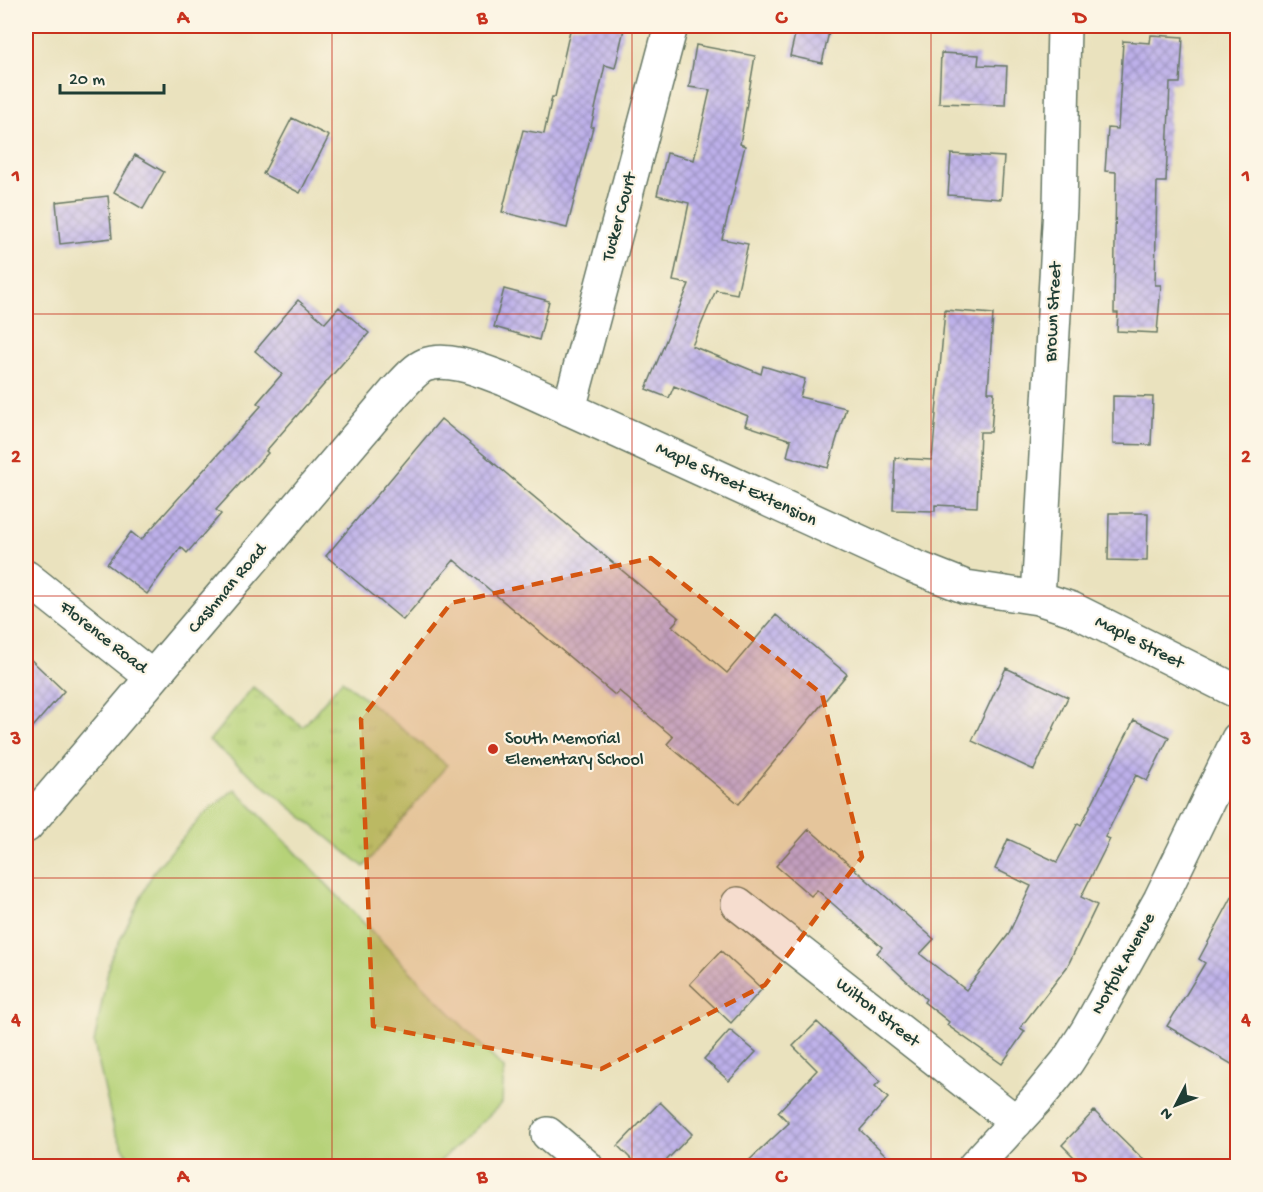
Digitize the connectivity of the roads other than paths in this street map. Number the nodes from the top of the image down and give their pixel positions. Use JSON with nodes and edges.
{"nodes":[{"id":1,"x":671,"y":26,"type":"edge"},
{"id":2,"x":1064,"y":26,"type":"edge"},
{"id":3,"x":437,"y":363,"type":"joint"},
{"id":4,"x":569,"y":409,"type":"junction"},
{"id":5,"x":26,"y":578,"type":"edge"},
{"id":6,"x":1038,"y":598,"type":"junction"},
{"id":7,"x":152,"y":677,"type":"junction"},
{"id":8,"x":1238,"y":692,"type":"edge"},
{"id":9,"x":1238,"y":739,"type":"edge"},
{"id":10,"x":26,"y":826,"type":"edge"},
{"id":11,"x":738,"y":904,"type":"dead end"},
{"id":12,"x":1016,"y":1122,"type":"junction"},
{"id":13,"x":548,"y":1134,"type":"dead end"},
{"id":14,"x":586,"y":1167,"type":"edge"},
{"id":15,"x":975,"y":1167,"type":"edge"}],
"edges":[{"from":1,"to":4,"type":"street","name":"Tucker Court"},
{"from":2,"to":6,"type":"street","name":"Brown Street"},
{"from":3,"to":4,"type":"street","name":"Maple Street Extension"},
{"from":3,"to":7,"type":"street","name":"Cashman Road"},
{"from":4,"to":6,"type":"street","name":"Maple Street Extension"},
{"from":5,"to":7,"type":"street","name":"Florence Road"},
{"from":6,"to":8,"type":"street","name":"Maple Street"},
{"from":7,"to":10,"type":"street","name":"Cashman Road"},
{"from":9,"to":12,"type":"street","name":"Norfolk Avenue"},
{"from":11,"to":12,"type":"street","name":"Wilton Street"},
{"from":12,"to":15,"type":"street","name":"Norfolk Avenue"},
{"from":13,"to":14,"type":"street"}]}
